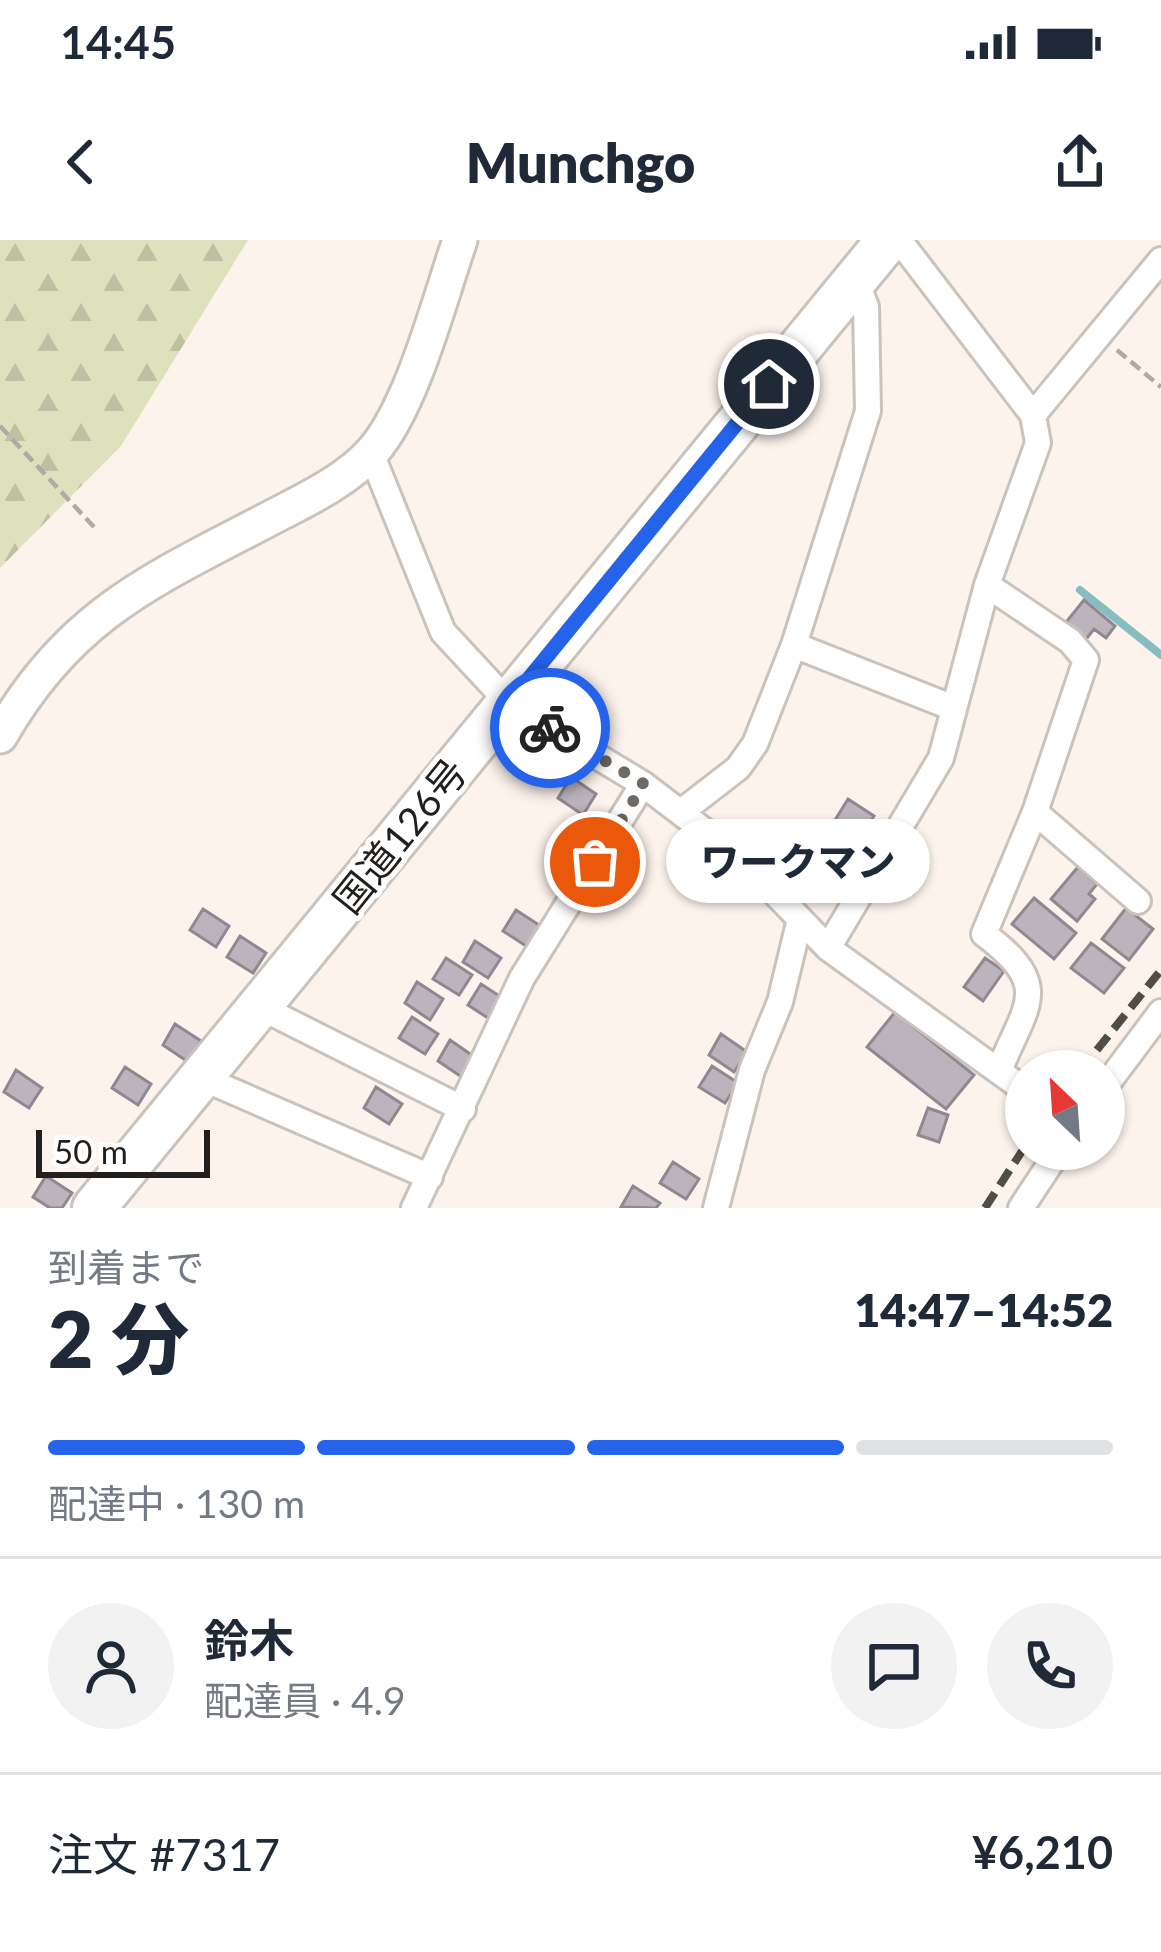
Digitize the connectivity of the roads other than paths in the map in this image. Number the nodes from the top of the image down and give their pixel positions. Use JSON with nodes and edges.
{"nodes":[{"id":1,"x":460,"y":240,"type":"edge"},
{"id":2,"x":888,"y":240,"type":"edge"},
{"id":3,"x":899,"y":240,"type":"edge"},
{"id":4,"x":1161,"y":260,"type":"edge"},
{"id":5,"x":856,"y":277,"type":"junction"},
{"id":6,"x":1033,"y":415,"type":"junction"},
{"id":7,"x":371,"y":454,"type":"junction"},
{"id":8,"x":987,"y":585,"type":"junction"},
{"id":9,"x":794,"y":645,"type":"junction"},
{"id":10,"x":509,"y":703,"type":"junction"},
{"id":11,"x":951,"y":707,"type":"junction"},
{"id":12,"x":0,"y":736,"type":"edge"},
{"id":13,"x":644,"y":784,"type":"junction"},
{"id":14,"x":681,"y":812,"type":"junction"},
{"id":15,"x":1035,"y":812,"type":"junction"},
{"id":16,"x":1138,"y":901,"type":"dead end"},
{"id":17,"x":800,"y":922,"type":"junction"},
{"id":18,"x":828,"y":948,"type":"junction"},
{"id":19,"x":260,"y":1007,"type":"junction"},
{"id":20,"x":1161,"y":1012,"type":"edge"},
{"id":21,"x":1125,"y":1060,"type":"edge"},
{"id":22,"x":999,"y":1071,"type":"junction"},
{"id":23,"x":1005,"y":1075,"type":"edge"},
{"id":24,"x":202,"y":1078,"type":"junction"},
{"id":25,"x":463,"y":1109,"type":"junction"},
{"id":26,"x":1046,"y":1170,"type":"edge"},
{"id":27,"x":430,"y":1177,"type":"junction"},
{"id":28,"x":94,"y":1208,"type":"edge"},
{"id":29,"x":414,"y":1208,"type":"edge"},
{"id":30,"x":716,"y":1208,"type":"edge"},
{"id":31,"x":1021,"y":1208,"type":"edge"}],
"edges":[{"from":1,"to":7,"type":"street"},
{"from":2,"to":5,"type":"highway","name":"国道126号"},
{"from":3,"to":6,"type":"street"},
{"from":4,"to":6,"type":"street"},
{"from":5,"to":9,"type":"street"},
{"from":5,"to":10,"type":"highway","name":"国道126号"},
{"from":6,"to":8,"type":"street"},
{"from":7,"to":10,"type":"street"},
{"from":7,"to":12,"type":"street"},
{"from":8,"to":11,"type":"street"},
{"from":8,"to":15,"type":"street"},
{"from":9,"to":11,"type":"street"},
{"from":9,"to":14,"type":"street"},
{"from":10,"to":13,"type":"street"},
{"from":10,"to":19,"type":"highway","name":"国道126号"},
{"from":11,"to":18,"type":"street"},
{"from":13,"to":14,"type":"street"},
{"from":13,"to":25,"type":"street"},
{"from":14,"to":17,"type":"street"},
{"from":15,"to":16,"type":"street"},
{"from":15,"to":22,"type":"street"},
{"from":17,"to":18,"type":"street"},
{"from":17,"to":30,"type":"street"},
{"from":18,"to":22,"type":"street"},
{"from":19,"to":24,"type":"highway","name":"国道126号"},
{"from":19,"to":25,"type":"street"},
{"from":20,"to":21,"type":"street"},
{"from":22,"to":23,"type":"street"},
{"from":24,"to":27,"type":"street"},
{"from":24,"to":28,"type":"highway","name":"国道126号"},
{"from":25,"to":27,"type":"street"},
{"from":26,"to":31,"type":"street"},
{"from":27,"to":29,"type":"street"}]}
